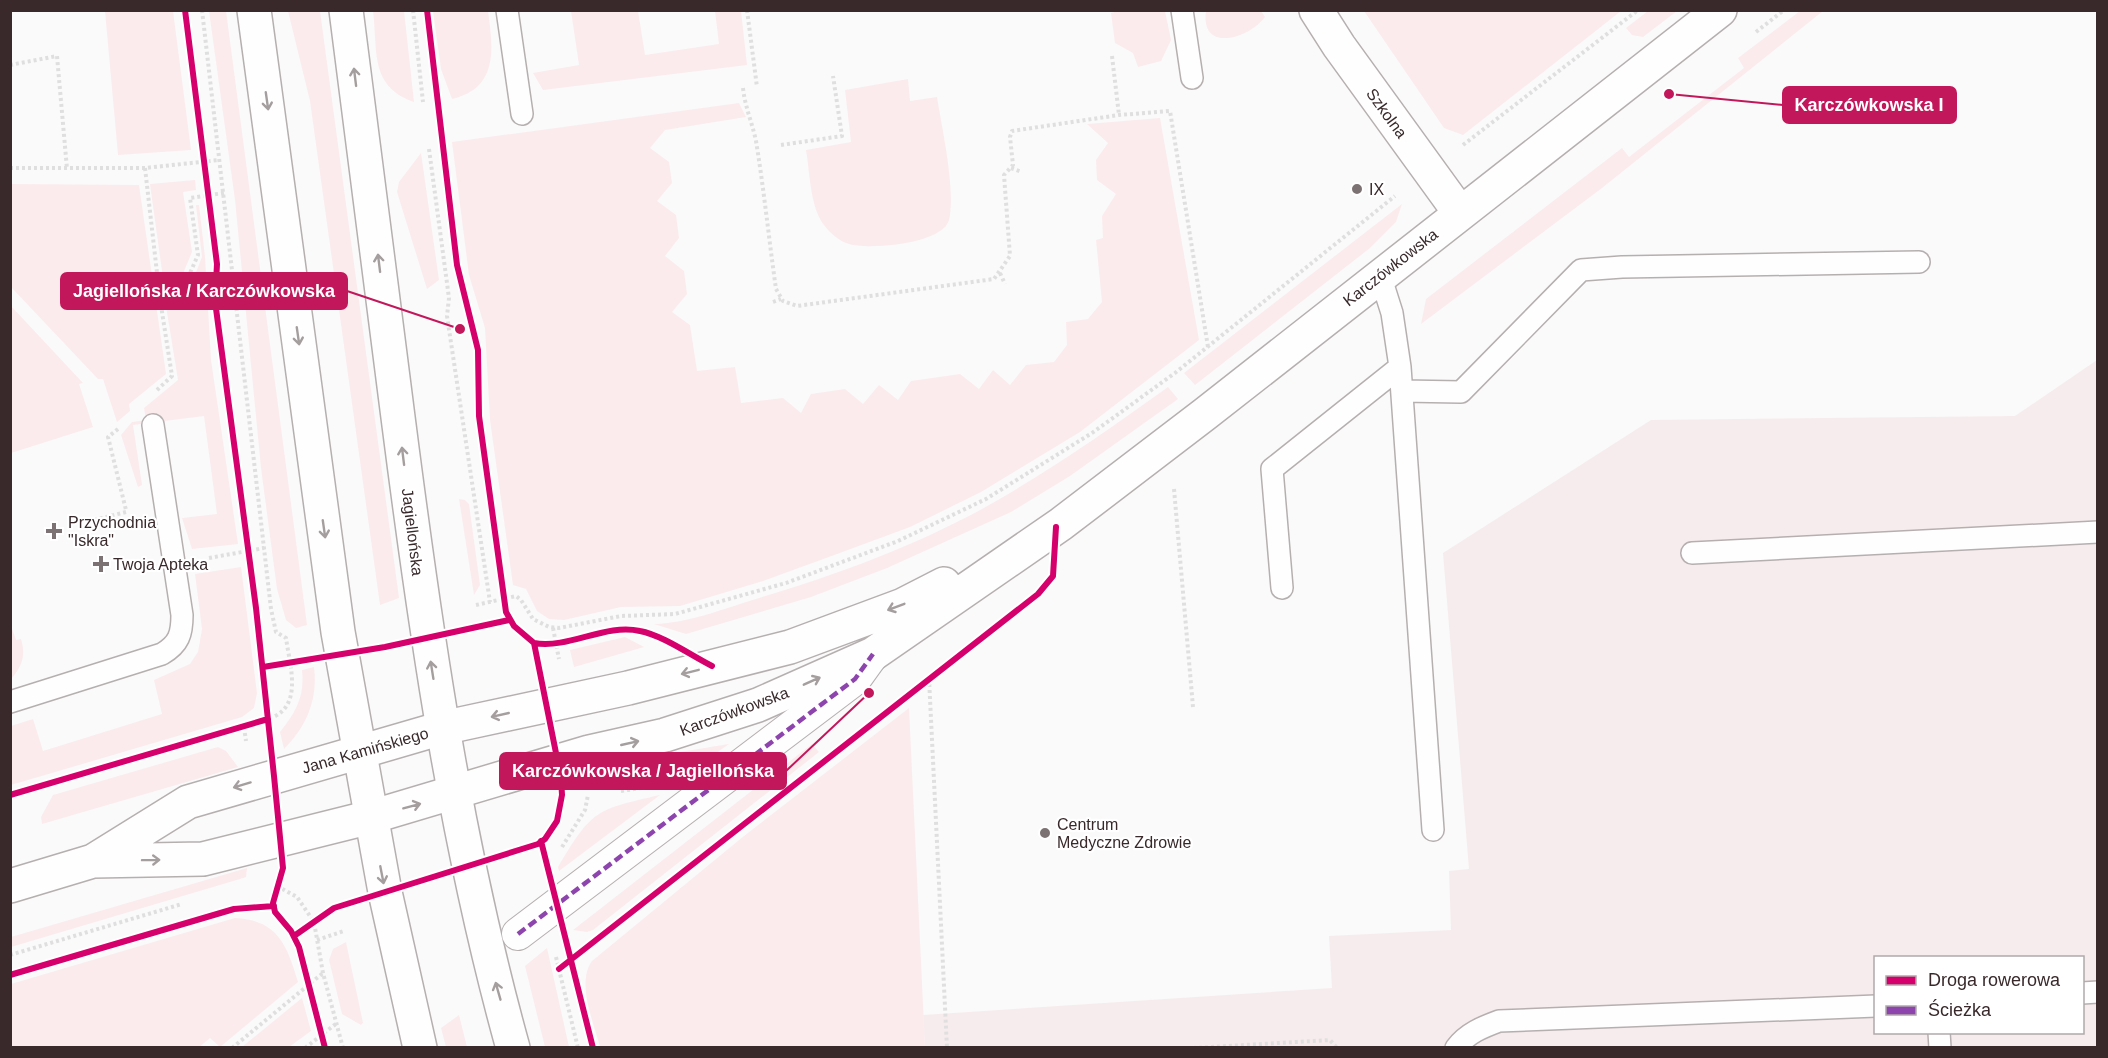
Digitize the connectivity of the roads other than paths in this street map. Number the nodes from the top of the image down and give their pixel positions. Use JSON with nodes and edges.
{"nodes":[{"id":1,"x":254,"y":10,"type":"edge"},
{"id":2,"x":346,"y":10,"type":"edge"},
{"id":3,"x":507,"y":10,"type":"edge"},
{"id":4,"x":1182,"y":10,"type":"edge"},
{"id":5,"x":1316,"y":10,"type":"edge"},
{"id":6,"x":1720,"y":10,"type":"edge"},
{"id":7,"x":1192,"y":78,"type":"dead end"},
{"id":8,"x":522,"y":114,"type":"dead end"},
{"id":9,"x":1460,"y":213,"type":"junction"},
{"id":10,"x":1919,"y":262,"type":"dead end"},
{"id":11,"x":1380,"y":275,"type":"junction"},
{"id":12,"x":1400,"y":367,"type":"junction"},
{"id":13,"x":1402,"y":391,"type":"junction"},
{"id":14,"x":153,"y":425,"type":"dead end"},
{"id":15,"x":1061,"y":524,"type":"junction"},
{"id":16,"x":2097,"y":532,"type":"edge"},
{"id":17,"x":1692,"y":553,"type":"dead end"},
{"id":18,"x":1282,"y":588,"type":"dead end"},
{"id":19,"x":873,"y":654,"type":"junction"},
{"id":20,"x":10,"y":702,"type":"edge"},
{"id":21,"x":442,"y":728,"type":"junction"},
{"id":22,"x":359,"y":752,"type":"junction"},
{"id":23,"x":453,"y":795,"type":"junction"},
{"id":24,"x":371,"y":817,"type":"junction"},
{"id":25,"x":1433,"y":830,"type":"dead end"},
{"id":26,"x":93,"y":861,"type":"junction"},
{"id":27,"x":10,"y":886,"type":"edge"},
{"id":28,"x":518,"y":934,"type":"dead end"},
{"id":29,"x":1874,"y":1006,"type":"edge"},
{"id":30,"x":420,"y":1047,"type":"edge"},
{"id":31,"x":513,"y":1047,"type":"edge"},
{"id":32,"x":1456,"y":1047,"type":"edge"}],
"edges":[{"from":1,"to":22,"type":"street","one_way":true},
{"from":21,"to":2,"type":"street","name":"Jagiellońska","one_way":true},
{"from":3,"to":8,"type":"lane"},
{"from":4,"to":7,"type":"lane"},
{"from":5,"to":9,"type":"street","name":"Szkolna"},
{"from":6,"to":9,"type":"street","name":"Karczówkowska"},
{"from":9,"to":11,"type":"street","name":"Karczówkowska"},
{"from":10,"to":13,"type":"lane"},
{"from":11,"to":12,"type":"lane"},
{"from":11,"to":15,"type":"street","name":"Karczówkowska"},
{"from":12,"to":13,"type":"lane"},
{"from":12,"to":18,"type":"lane"},
{"from":13,"to":25,"type":"lane"},
{"from":14,"to":20,"type":"lane"},
{"from":15,"to":19,"type":"street","name":"Karczówkowska"},
{"from":15,"to":21,"type":"street","name":"Karczówkowska","one_way":true},
{"from":16,"to":17,"type":"lane"},
{"from":23,"to":19,"type":"street","name":"Karczówkowska","one_way":true},
{"from":19,"to":28,"type":"street"},
{"from":21,"to":22,"type":"street","name":"Jana Kamińskiego"},
{"from":21,"to":23,"type":"street","name":"Jagiellońska"},
{"from":22,"to":24,"type":"street"},
{"from":22,"to":26,"type":"street","name":"Jana Kamińskiego","one_way":true},
{"from":24,"to":23,"type":"street","name":"Karczówkowska","one_way":true},
{"from":31,"to":23,"type":"street","name":"Jagiellońska","one_way":true},
{"from":26,"to":24,"type":"street","name":"Jana Kamińskiego","one_way":true},
{"from":24,"to":30,"type":"street","one_way":true},
{"from":26,"to":27,"type":"street","name":"Jana Kamińskiego"},
{"from":29,"to":32,"type":"lane"}]}
